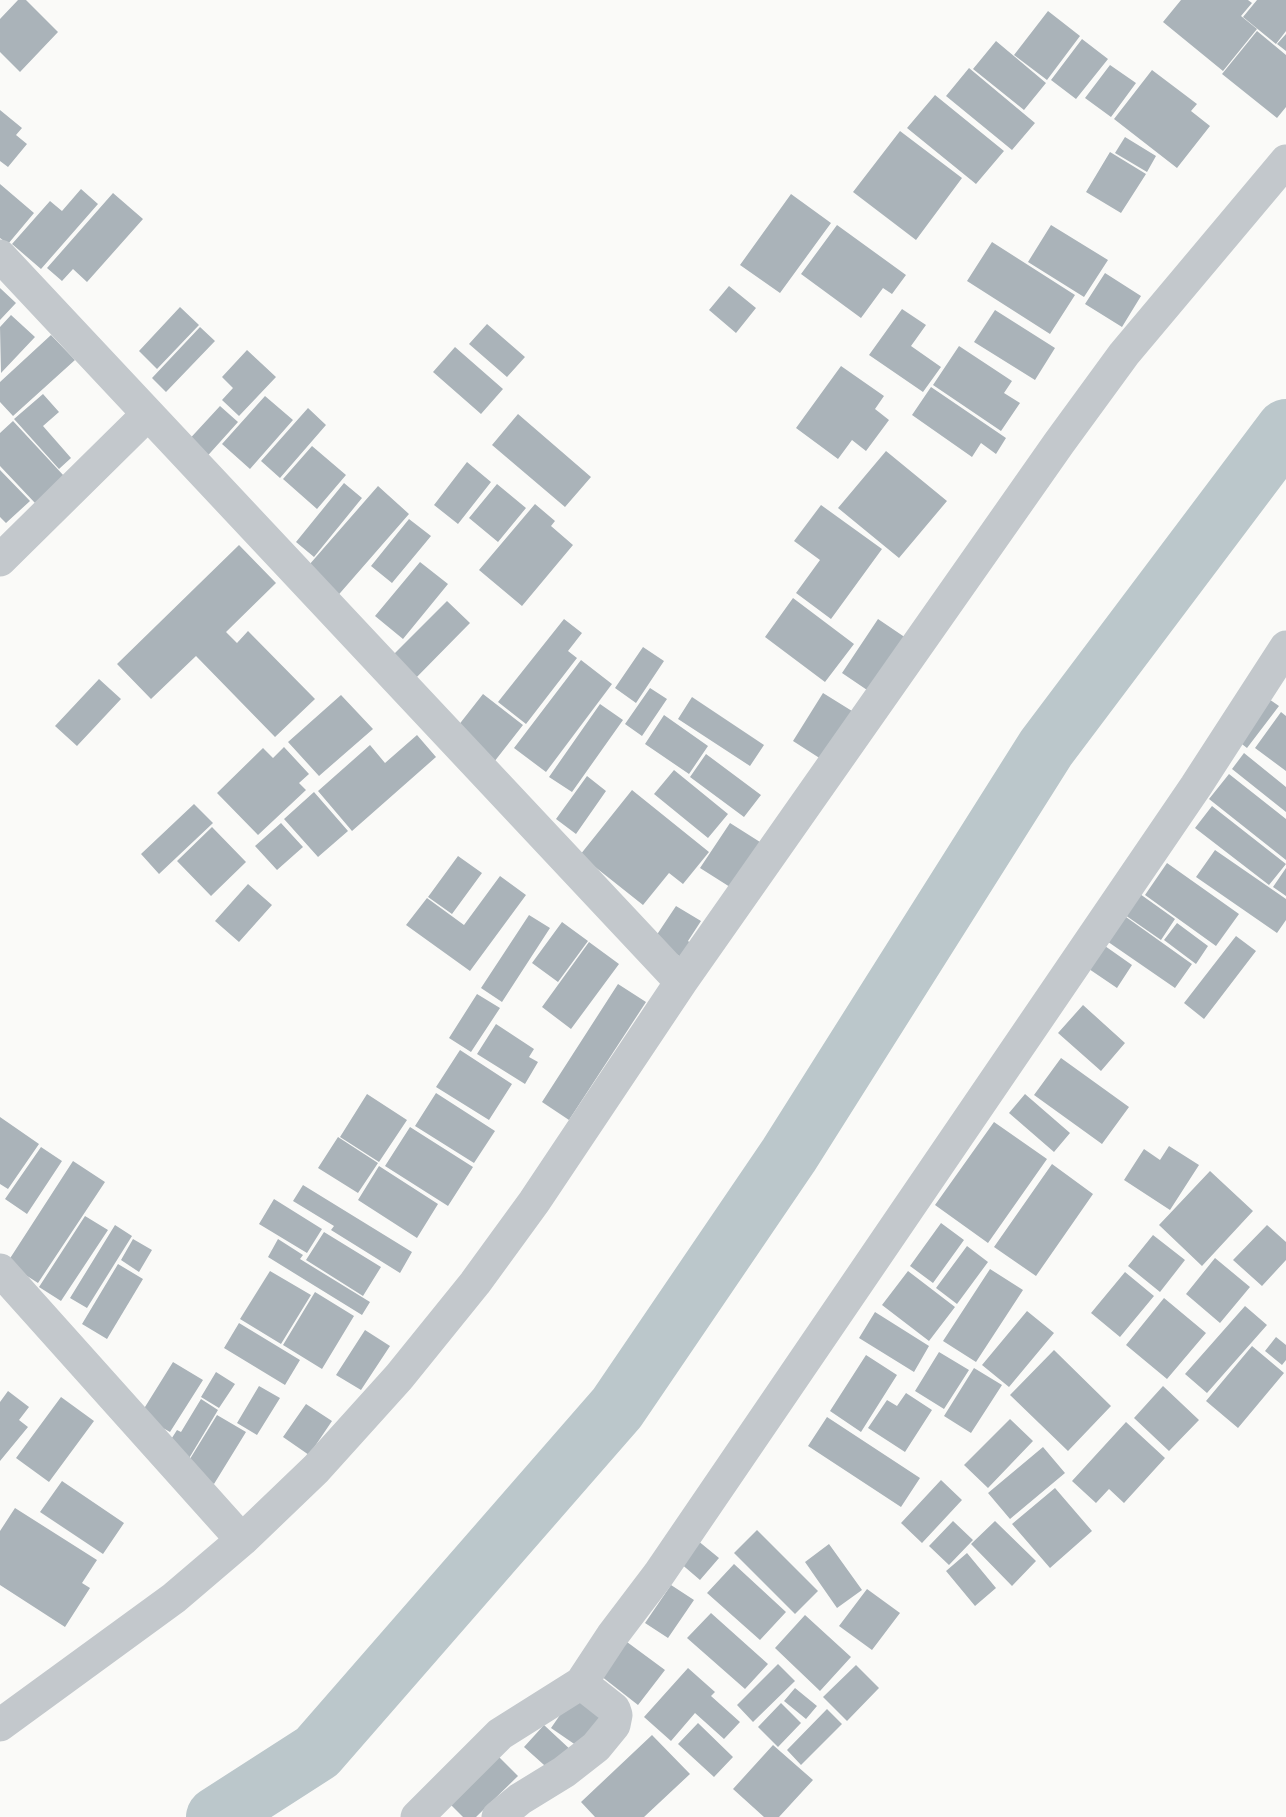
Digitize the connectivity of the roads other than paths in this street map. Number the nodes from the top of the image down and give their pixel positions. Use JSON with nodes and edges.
{"nodes":[{"id":1,"x":1286,"y":160,"type":"edge"},
{"id":2,"x":0,"y":256,"type":"edge"},
{"id":3,"x":147,"y":415,"type":"junction"},
{"id":4,"x":0,"y":560,"type":"edge"},
{"id":5,"x":1284,"y":654,"type":"edge"},
{"id":6,"x":681,"y":982,"type":"junction"},
{"id":7,"x":0,"y":1270,"type":"edge"},
{"id":8,"x":242,"y":1540,"type":"junction"},
{"id":9,"x":581,"y":1683,"type":"junction"},
{"id":10,"x":0,"y":1725,"type":"edge"},
{"id":11,"x":417,"y":1817,"type":"edge"},
{"id":12,"x":498,"y":1817,"type":"edge"}],
"edges":[{"from":1,"to":6,"type":"street"},
{"from":2,"to":3,"type":"street"},
{"from":3,"to":4,"type":"street"},
{"from":3,"to":6,"type":"street"},
{"from":5,"to":9,"type":"street"},
{"from":6,"to":8,"type":"street"},
{"from":7,"to":8,"type":"street"},
{"from":8,"to":10,"type":"street"},
{"from":9,"to":11,"type":"street"},
{"from":9,"to":12,"type":"street"}]}
